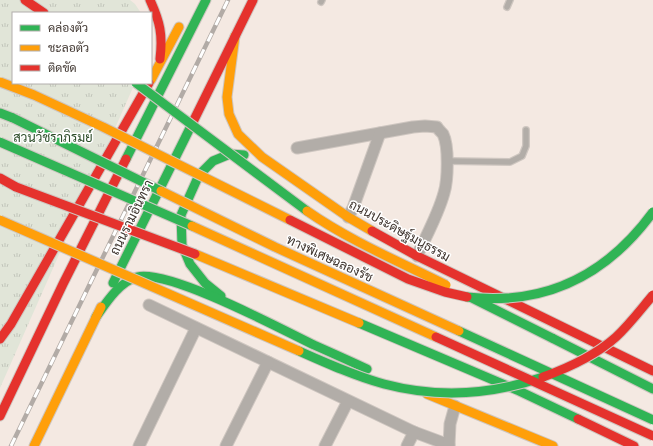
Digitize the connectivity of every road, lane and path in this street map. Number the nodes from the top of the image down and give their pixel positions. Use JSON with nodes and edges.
{"nodes":[{"id":1,"x":25,"y":0,"type":"edge"},
{"id":2,"x":150,"y":0,"type":"edge"},
{"id":3,"x":206,"y":0,"type":"edge"},
{"id":4,"x":253,"y":0,"type":"edge"},
{"id":5,"x":510,"y":0,"type":"edge"},
{"id":6,"x":507,"y":8,"type":"dead end"},
{"id":7,"x":43,"y":12,"type":"edge"},
{"id":8,"x":183,"y":20,"type":"dead end"},
{"id":9,"x":235,"y":36,"type":"junction"},
{"id":10,"x":159,"y":66,"type":"junction"},
{"id":11,"x":152,"y":78,"type":"edge"},
{"id":12,"x":0,"y":82,"type":"edge"},
{"id":13,"x":137,"y":84,"type":"edge"},
{"id":14,"x":148,"y":84,"type":"edge"},
{"id":15,"x":0,"y":113,"type":"edge"},
{"id":16,"x":526,"y":130,"type":"dead end"},
{"id":17,"x":380,"y":133,"type":"junction"},
{"id":18,"x":0,"y":142,"type":"edge"},
{"id":19,"x":297,"y":148,"type":"dead end"},
{"id":20,"x":262,"y":157,"type":"junction"},
{"id":21,"x":447,"y":161,"type":"junction"},
{"id":22,"x":0,"y":178,"type":"edge"},
{"id":23,"x":0,"y":184,"type":"edge"},
{"id":24,"x":16,"y":186,"type":"junction"},
{"id":25,"x":653,"y":212,"type":"edge"},
{"id":26,"x":348,"y":217,"type":"junction"},
{"id":27,"x":0,"y":220,"type":"edge"},
{"id":28,"x":417,"y":256,"type":"junction"},
{"id":29,"x":653,"y":296,"type":"edge"},
{"id":30,"x":149,"y":305,"type":"dead end"},
{"id":31,"x":230,"y":305,"type":"junction"},
{"id":32,"x":96,"y":317,"type":"junction"},
{"id":33,"x":196,"y":328,"type":"junction"},
{"id":34,"x":0,"y":338,"type":"edge"},
{"id":35,"x":268,"y":362,"type":"junction"},
{"id":36,"x":653,"y":370,"type":"edge"},
{"id":37,"x":653,"y":388,"type":"edge"},
{"id":38,"x":348,"y":401,"type":"junction"},
{"id":39,"x":455,"y":406,"type":"junction"},
{"id":40,"x":0,"y":416,"type":"edge"},
{"id":41,"x":653,"y":420,"type":"edge"},
{"id":42,"x":414,"y":432,"type":"junction"},
{"id":43,"x":653,"y":436,"type":"edge"},
{"id":44,"x":34,"y":446,"type":"edge"},
{"id":45,"x":139,"y":446,"type":"edge"},
{"id":46,"x":226,"y":446,"type":"edge"},
{"id":47,"x":325,"y":446,"type":"edge"},
{"id":48,"x":407,"y":446,"type":"edge"},
{"id":49,"x":449,"y":446,"type":"edge"},
{"id":50,"x":553,"y":446,"type":"edge"},
{"id":51,"x":634,"y":446,"type":"edge"}],
"edges":[{"from":1,"to":7,"type":"main road"},
{"from":2,"to":10,"type":"main road"},
{"from":3,"to":40,"type":"main road"},
{"from":4,"to":9,"type":"main road","name":"ถนนรามอินทรา"},
{"from":5,"to":6,"type":"lane"},
{"from":8,"to":10,"type":"main road"},
{"from":9,"to":20,"type":"main road","name":"ถนนประดิษฐ์มนูธรรม"},
{"from":9,"to":32,"type":"main road","name":"ถนนรามอินทรา"},
{"from":10,"to":11,"type":"main road"},
{"from":12,"to":25,"type":"main road","bridge":true},
{"from":13,"to":37,"type":"main road","bridge":true},
{"from":14,"to":34,"type":"main road"},
{"from":15,"to":41,"type":"main road","name":"ทางพิเศษฉลองรัช","bridge":true},
{"from":16,"to":21,"type":"lane"},
{"from":17,"to":19,"type":"street"},
{"from":17,"to":21,"type":"street"},
{"from":17,"to":26,"type":"street"},
{"from":18,"to":43,"type":"main road","name":"ทางพิเศษฉลองรัช","bridge":true},
{"from":20,"to":26,"type":"main road","name":"ถนนประดิษฐ์มนูธรรม"},
{"from":20,"to":31,"type":"main road"},
{"from":21,"to":28,"type":"street"},
{"from":22,"to":24,"type":"main road"},
{"from":23,"to":24,"type":"main road"},
{"from":24,"to":51,"type":"main road","bridge":true},
{"from":26,"to":28,"type":"main road","name":"ถนนประดิษฐ์มนูธรรม"},
{"from":27,"to":29,"type":"main road","bridge":true},
{"from":28,"to":36,"type":"main road","name":"ถนนประดิษฐ์มนูธรรม"},
{"from":30,"to":33,"type":"street"},
{"from":31,"to":32,"type":"main road"},
{"from":31,"to":39,"type":"main road"},
{"from":32,"to":44,"type":"main road","name":"ถนนรามอินทรา"},
{"from":33,"to":35,"type":"street"},
{"from":33,"to":45,"type":"street"},
{"from":35,"to":38,"type":"street"},
{"from":35,"to":46,"type":"street"},
{"from":38,"to":42,"type":"street"},
{"from":38,"to":47,"type":"street"},
{"from":39,"to":49,"type":"street"},
{"from":39,"to":50,"type":"main road"},
{"from":42,"to":48,"type":"street"},
{"from":42,"to":49,"type":"street"}]}
